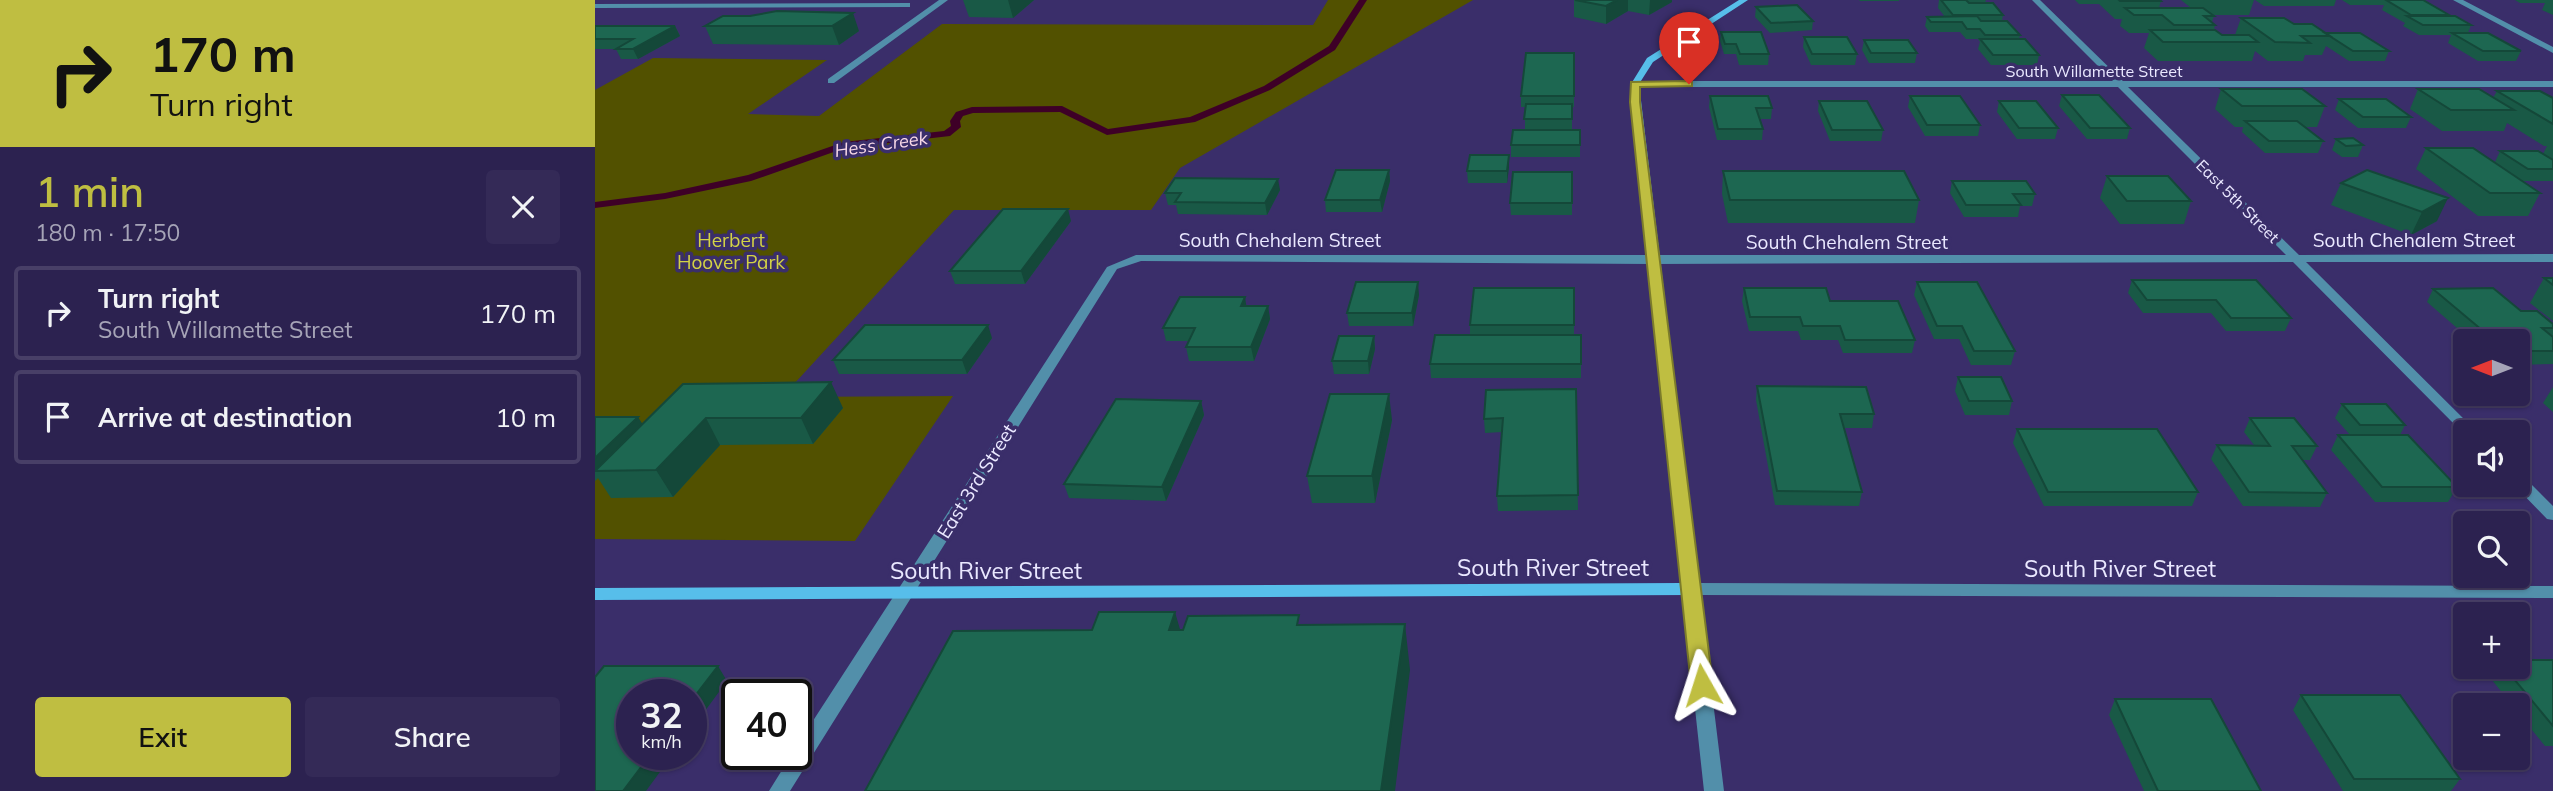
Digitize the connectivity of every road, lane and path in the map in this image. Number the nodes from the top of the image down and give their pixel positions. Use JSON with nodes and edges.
{"nodes":[{"id":1,"x":944,"y":0,"type":"edge"},
{"id":2,"x":1744,"y":0,"type":"edge"},
{"id":3,"x":2036,"y":0,"type":"edge"},
{"id":4,"x":2456,"y":0,"type":"edge"},
{"id":5,"x":907,"y":5,"type":"dead end"},
{"id":6,"x":595,"y":6,"type":"edge"},
{"id":7,"x":2553,"y":50,"type":"edge"},
{"id":8,"x":831,"y":80,"type":"dead end"},
{"id":9,"x":1635,"y":84,"type":"junction"},
{"id":10,"x":2121,"y":85,"type":"junction"},
{"id":11,"x":2553,"y":85,"type":"edge"},
{"id":12,"x":1140,"y":257,"type":"joint"},
{"id":13,"x":2295,"y":258,"type":"junction"},
{"id":14,"x":2553,"y":258,"type":"edge"},
{"id":15,"x":1653,"y":260,"type":"junction"},
{"id":16,"x":2458,"y":420,"type":"edge"},
{"id":17,"x":2530,"y":492,"type":"edge"},
{"id":18,"x":2553,"y":515,"type":"edge"},
{"id":19,"x":1691,"y":589,"type":"junction"},
{"id":20,"x":2553,"y":592,"type":"edge"},
{"id":21,"x":595,"y":594,"type":"edge"},
{"id":22,"x":905,"y":594,"type":"junction"},
{"id":23,"x":779,"y":791,"type":"edge"},
{"id":24,"x":1714,"y":791,"type":"edge"}],
"edges":[{"from":1,"to":8,"type":"street"},
{"from":2,"to":9,"type":"main road"},
{"from":3,"to":10,"type":"street","name":"East 5th Street"},
{"from":4,"to":7,"type":"street"},
{"from":5,"to":6,"type":"street"},
{"from":9,"to":10,"type":"street","name":"South Willamette Street"},
{"from":9,"to":15,"type":"main road"},
{"from":10,"to":11,"type":"street","name":"South Willamette Street"},
{"from":10,"to":13,"type":"street","name":"East 5th Street"},
{"from":12,"to":15,"type":"street","name":"South Chehalem Street"},
{"from":12,"to":22,"type":"street","name":"East 3rd Street"},
{"from":13,"to":14,"type":"street","name":"South Chehalem Street"},
{"from":13,"to":15,"type":"street","name":"South Chehalem Street"},
{"from":13,"to":16,"type":"street","name":"East 5th Street"},
{"from":15,"to":19,"type":"main road"},
{"from":17,"to":18,"type":"street"},
{"from":19,"to":20,"type":"street","name":"South River Street"},
{"from":19,"to":22,"type":"main road","name":"South River Street"},
{"from":19,"to":24,"type":"street"},
{"from":21,"to":22,"type":"main road","name":"South River Street"},
{"from":22,"to":23,"type":"street","name":"East 3rd Street"}]}
